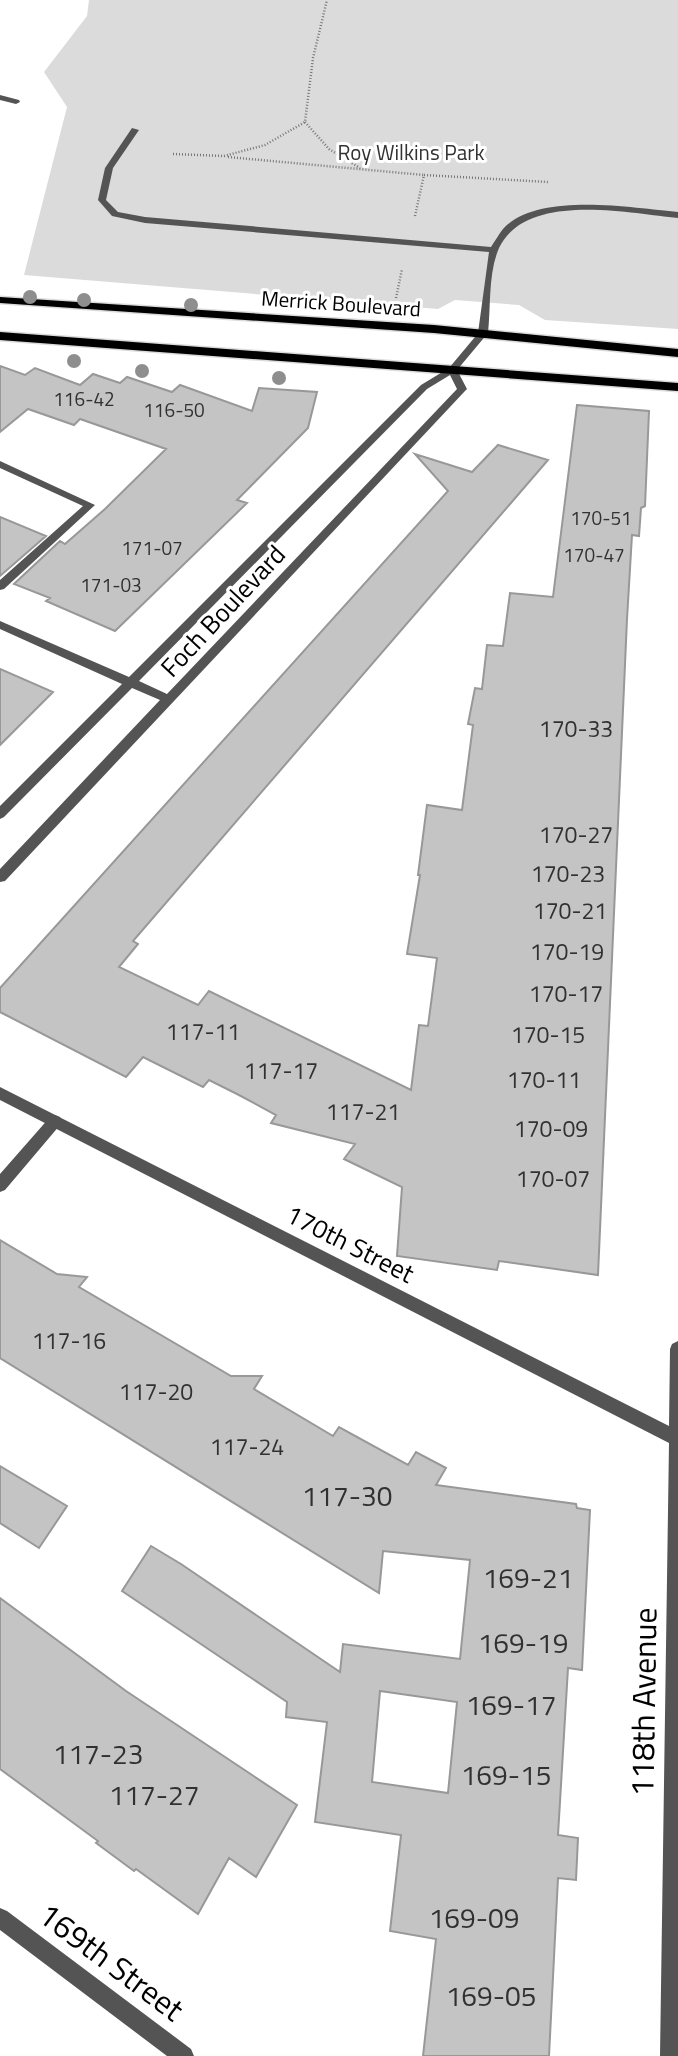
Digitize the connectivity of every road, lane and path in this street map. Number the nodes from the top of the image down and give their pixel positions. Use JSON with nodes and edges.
{"nodes":[{"id":1,"x":327,"y":0,"type":"edge"},
{"id":2,"x":0,"y":97,"type":"edge"},
{"id":3,"x":16,"y":102,"type":"dead end"},
{"id":4,"x":305,"y":122,"type":"junction"},
{"id":5,"x":135,"y":130,"type":"dead end"},
{"id":6,"x":173,"y":154,"type":"dead end"},
{"id":7,"x":224,"y":156,"type":"junction"},
{"id":8,"x":362,"y":169,"type":"junction"},
{"id":9,"x":424,"y":175,"type":"dead end"},
{"id":10,"x":678,"y":215,"type":"edge"},
{"id":11,"x":494,"y":250,"type":"junction"},
{"id":12,"x":404,"y":259,"type":"dead end"},
{"id":13,"x":0,"y":300,"type":"edge"},
{"id":14,"x":394,"y":305,"type":"dead end"},
{"id":15,"x":483,"y":333,"type":"junction"},
{"id":16,"x":0,"y":337,"type":"edge"},
{"id":17,"x":678,"y":353,"type":"edge"},
{"id":18,"x":452,"y":370,"type":"junction"},
{"id":19,"x":678,"y":387,"type":"edge"},
{"id":20,"x":0,"y":464,"type":"edge"},
{"id":21,"x":0,"y":586,"type":"edge"},
{"id":22,"x":0,"y":625,"type":"edge"},
{"id":23,"x":131,"y":682,"type":"junction"},
{"id":24,"x":170,"y":700,"type":"junction"},
{"id":25,"x":0,"y":814,"type":"edge"},
{"id":26,"x":0,"y":877,"type":"edge"},
{"id":27,"x":0,"y":1093,"type":"edge"},
{"id":28,"x":55,"y":1121,"type":"junction"},
{"id":29,"x":0,"y":1185,"type":"edge"},
{"id":30,"x":678,"y":1349,"type":"edge"},
{"id":31,"x":678,"y":1439,"type":"edge"},
{"id":32,"x":0,"y":1918,"type":"edge"},
{"id":33,"x":184,"y":2056,"type":"edge"},
{"id":34,"x":670,"y":2056,"type":"edge"}],
"edges":[{"from":1,"to":4,"type":"path"},
{"from":2,"to":3,"type":"street"},
{"from":4,"to":7,"type":"path"},
{"from":4,"to":8,"type":"path"},
{"from":5,"to":11,"type":"street"},
{"from":6,"to":7,"type":"path"},
{"from":7,"to":8,"type":"path"},
{"from":8,"to":9,"type":"path"},
{"from":10,"to":11,"type":"street"},
{"from":11,"to":15,"type":"street"},
{"from":12,"to":14,"type":"path"},
{"from":13,"to":15,"type":"main road","name":"Merrick Boulevard"},
{"from":15,"to":17,"type":"main road","name":"Merrick Boulevard"},
{"from":15,"to":18,"type":"street","name":"Foch Boulevard"},
{"from":16,"to":18,"type":"main road"},
{"from":18,"to":19,"type":"main road"},
{"from":18,"to":23,"type":"street","name":"Foch Boulevard"},
{"from":18,"to":24,"type":"street","name":"Foch Boulevard"},
{"from":20,"to":21,"type":"street"},
{"from":22,"to":23,"type":"street"},
{"from":23,"to":24,"type":"street"},
{"from":23,"to":25,"type":"street","name":"Foch Boulevard"},
{"from":24,"to":26,"type":"street","name":"Foch Boulevard"},
{"from":27,"to":28,"type":"street","name":"170th Street"},
{"from":28,"to":29,"type":"street"},
{"from":28,"to":31,"type":"street","name":"170th Street"},
{"from":30,"to":31,"type":"street","name":"118th Avenue"},
{"from":31,"to":34,"type":"street","name":"118th Avenue"},
{"from":32,"to":33,"type":"street","name":"169th Street"}]}
